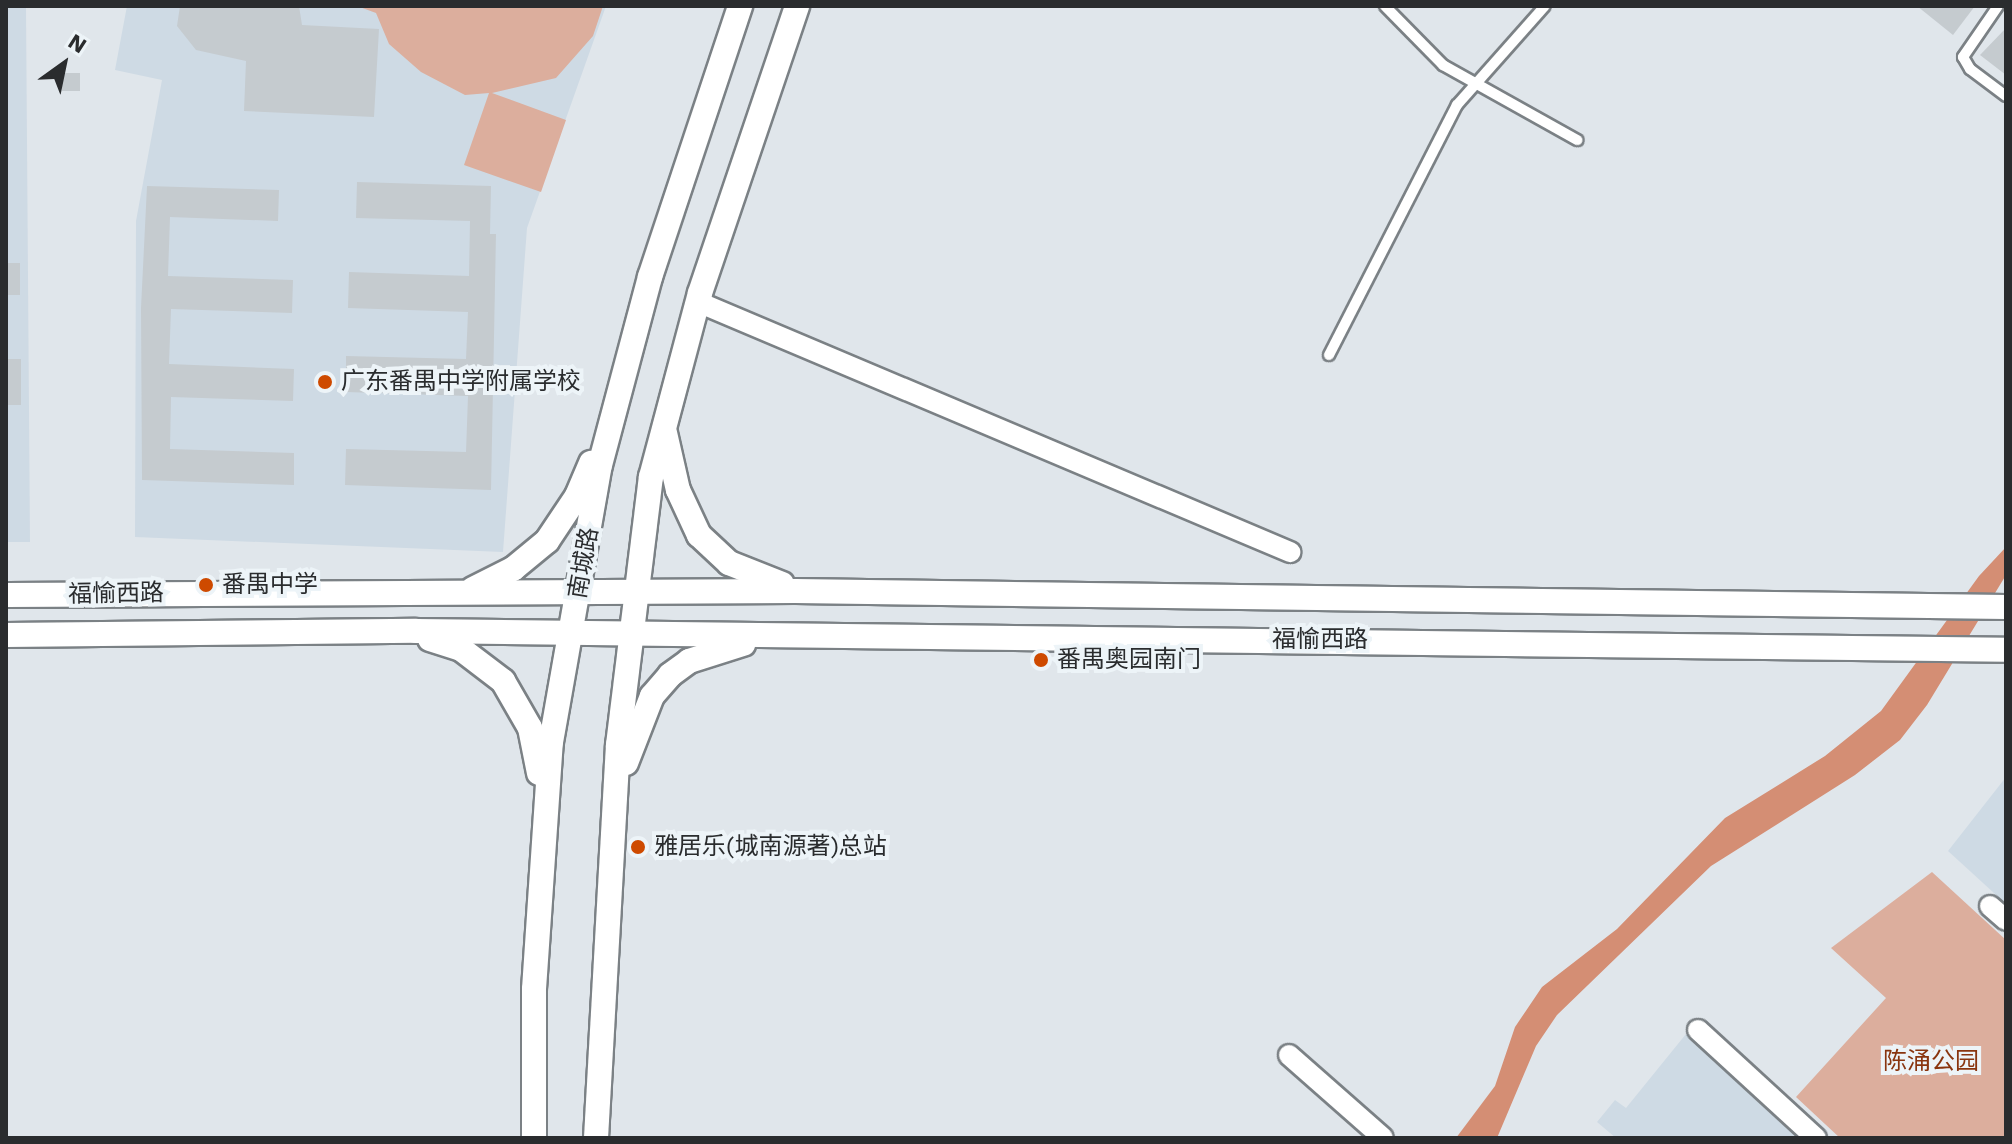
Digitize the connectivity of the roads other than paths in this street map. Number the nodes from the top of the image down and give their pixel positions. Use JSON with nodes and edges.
{"nodes":[{"id":1,"x":740,"y":6,"type":"edge"},
{"id":2,"x":797,"y":6,"type":"edge"},
{"id":3,"x":1385,"y":6,"type":"edge"},
{"id":4,"x":1545,"y":6,"type":"edge"},
{"id":5,"x":1998,"y":6,"type":"edge"},
{"id":6,"x":1473,"y":84,"type":"junction"},
{"id":7,"x":2006,"y":96,"type":"edge"},
{"id":8,"x":1577,"y":140,"type":"dead end"},
{"id":9,"x":698,"y":302,"type":"junction"},
{"id":10,"x":1329,"y":355,"type":"dead end"},
{"id":11,"x":611,"y":418,"type":"junction"},
{"id":12,"x":663,"y":428,"type":"junction"},
{"id":13,"x":1290,"y":552,"type":"dead end"},
{"id":14,"x":467,"y":591,"type":"junction"},
{"id":15,"x":580,"y":591,"type":"junction"},
{"id":16,"x":640,"y":591,"type":"junction"},
{"id":17,"x":848,"y":592,"type":"junction"},
{"id":18,"x":6,"y":595,"type":"edge"},
{"id":19,"x":1999,"y":607,"type":"edge"},
{"id":20,"x":380,"y":632,"type":"junction"},
{"id":21,"x":571,"y":634,"type":"junction"},
{"id":22,"x":6,"y":635,"type":"edge"},
{"id":23,"x":795,"y":635,"type":"junction"},
{"id":24,"x":634,"y":636,"type":"junction"},
{"id":25,"x":2006,"y":650,"type":"edge"},
{"id":26,"x":615,"y":804,"type":"junction"},
{"id":27,"x":544,"y":824,"type":"junction"},
{"id":28,"x":1990,"y":906,"type":"dead end"},
{"id":29,"x":2006,"y":920,"type":"edge"},
{"id":30,"x":1698,"y":1030,"type":"dead end"},
{"id":31,"x":1289,"y":1055,"type":"dead end"},
{"id":32,"x":534,"y":1138,"type":"edge"},
{"id":33,"x":596,"y":1138,"type":"edge"},
{"id":34,"x":1383,"y":1138,"type":"edge"},
{"id":35,"x":1816,"y":1138,"type":"edge"}],
"edges":[{"from":1,"to":11,"type":"street","name":"南城路"},
{"from":2,"to":9,"type":"street"},
{"from":3,"to":6,"type":"lane"},
{"from":4,"to":6,"type":"lane"},
{"from":5,"to":7,"type":"lane"},
{"from":6,"to":8,"type":"lane"},
{"from":6,"to":10,"type":"lane"},
{"from":9,"to":12,"type":"street"},
{"from":9,"to":13,"type":"street"},
{"from":11,"to":14,"type":"street"},
{"from":11,"to":15,"type":"street","name":"南城路"},
{"from":12,"to":16,"type":"street"},
{"from":12,"to":17,"type":"street"},
{"from":14,"to":15,"type":"street","name":"福愉西路"},
{"from":14,"to":18,"type":"street","name":"福愉西路"},
{"from":15,"to":16,"type":"street","name":"福愉西路"},
{"from":15,"to":21,"type":"street","name":"南城路"},
{"from":16,"to":17,"type":"street","name":"福愉西路"},
{"from":16,"to":24,"type":"street"},
{"from":17,"to":19,"type":"street","name":"福愉西路"},
{"from":20,"to":21,"type":"street","name":"福愉西路"},
{"from":20,"to":22,"type":"street","name":"福愉西路"},
{"from":20,"to":27,"type":"street"},
{"from":21,"to":24,"type":"street","name":"福愉西路"},
{"from":21,"to":27,"type":"street","name":"南城路"},
{"from":23,"to":24,"type":"street","name":"福愉西路"},
{"from":23,"to":25,"type":"street","name":"福愉西路"},
{"from":23,"to":26,"type":"street"},
{"from":24,"to":26,"type":"street"},
{"from":26,"to":33,"type":"street"},
{"from":27,"to":32,"type":"street","name":"南城路"},
{"from":28,"to":29,"type":"street"},
{"from":30,"to":35,"type":"street"},
{"from":31,"to":34,"type":"street"}]}
